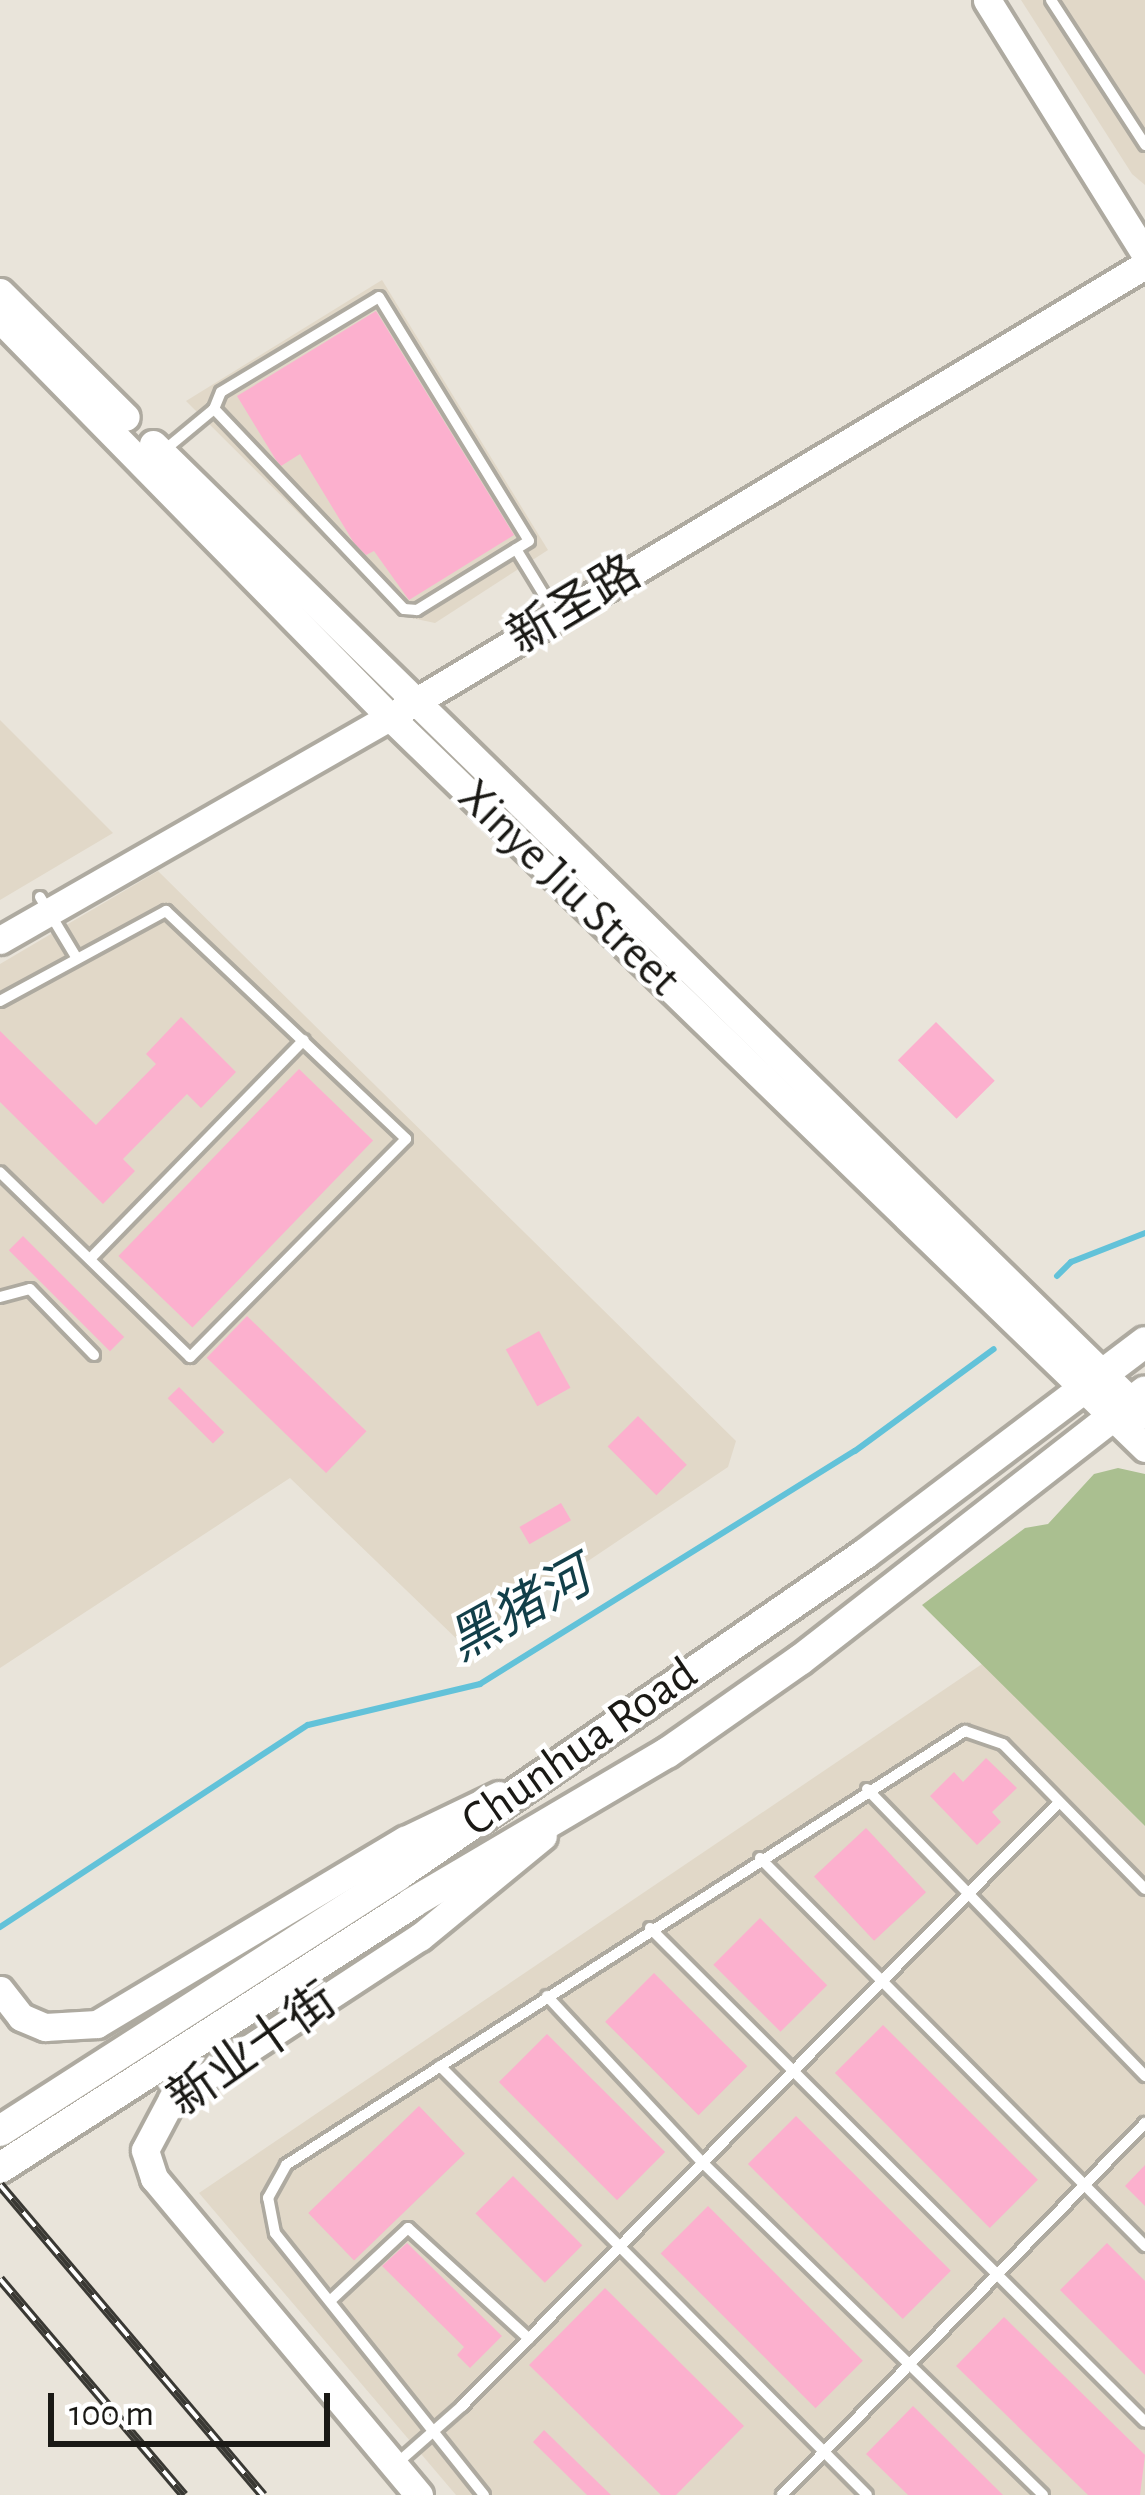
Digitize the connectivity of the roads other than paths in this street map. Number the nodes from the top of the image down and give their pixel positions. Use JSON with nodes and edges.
{"nodes":[{"id":1,"x":987,"y":0,"type":"edge"},
{"id":2,"x":1052,"y":0,"type":"edge"},
{"id":3,"x":1145,"y":145,"type":"edge"},
{"id":4,"x":1145,"y":254,"type":"edge"},
{"id":5,"x":0,"y":292,"type":"edge"},
{"id":6,"x":0,"y":319,"type":"edge"},
{"id":7,"x":214,"y":409,"type":"junction"},
{"id":8,"x":155,"y":458,"type":"junction"},
{"id":9,"x":516,"y":549,"type":"junction"},
{"id":10,"x":553,"y":610,"type":"junction"},
{"id":11,"x":397,"y":705,"type":"junction"},
{"id":12,"x":45,"y":904,"type":"junction"},
{"id":13,"x":0,"y":921,"type":"edge"},
{"id":14,"x":0,"y":940,"type":"edge"},
{"id":15,"x":76,"y":957,"type":"junction"},
{"id":16,"x":0,"y":1001,"type":"edge"},
{"id":17,"x":304,"y":1040,"type":"junction"},
{"id":18,"x":0,"y":1172,"type":"edge"},
{"id":19,"x":90,"y":1259,"type":"junction"},
{"id":20,"x":0,"y":1297,"type":"edge"},
{"id":21,"x":1145,"y":1342,"type":"edge"},
{"id":22,"x":94,"y":1355,"type":"dead end"},
{"id":23,"x":1095,"y":1381,"type":"junction"},
{"id":24,"x":1134,"y":1406,"type":"edge"},
{"id":25,"x":1145,"y":1448,"type":"edge"},
{"id":26,"x":524,"y":1783,"type":"junction"},
{"id":27,"x":867,"y":1789,"type":"junction"},
{"id":28,"x":1058,"y":1803,"type":"junction"},
{"id":29,"x":555,"y":1826,"type":"junction"},
{"id":30,"x":760,"y":1858,"type":"junction"},
{"id":31,"x":1145,"y":1889,"type":"edge"},
{"id":32,"x":966,"y":1895,"type":"junction"},
{"id":33,"x":650,"y":1928,"type":"junction"},
{"id":34,"x":878,"y":1984,"type":"junction"},
{"id":35,"x":0,"y":1990,"type":"edge"},
{"id":36,"x":547,"y":1996,"type":"junction"},
{"id":37,"x":440,"y":2066,"type":"junction"},
{"id":38,"x":790,"y":2073,"type":"junction"},
{"id":39,"x":1145,"y":2076,"type":"edge"},
{"id":40,"x":1145,"y":2123,"type":"edge"},
{"id":41,"x":0,"y":2131,"type":"edge"},
{"id":42,"x":703,"y":2163,"type":"junction"},
{"id":43,"x":0,"y":2168,"type":"edge"},
{"id":44,"x":1083,"y":2186,"type":"junction"},
{"id":45,"x":1145,"y":2246,"type":"edge"},
{"id":46,"x":618,"y":2250,"type":"junction"},
{"id":47,"x":993,"y":2276,"type":"junction"},
{"id":48,"x":330,"y":2301,"type":"junction"},
{"id":49,"x":529,"y":2339,"type":"junction"},
{"id":50,"x":909,"y":2363,"type":"junction"},
{"id":51,"x":1145,"y":2422,"type":"edge"},
{"id":52,"x":432,"y":2427,"type":"junction"},
{"id":53,"x":823,"y":2452,"type":"junction"},
{"id":54,"x":394,"y":2466,"type":"junction"},
{"id":55,"x":419,"y":2495,"type":"edge"},
{"id":56,"x":484,"y":2495,"type":"edge"},
{"id":57,"x":782,"y":2495,"type":"edge"},
{"id":58,"x":867,"y":2495,"type":"edge"},
{"id":59,"x":1043,"y":2495,"type":"edge"}],
"edges":[{"from":1,"to":4,"type":"street"},
{"from":2,"to":3,"type":"lane"},
{"from":4,"to":10,"type":"street","name":"新圣路"},
{"from":5,"to":8,"type":"street","name":"Xinye Jiu Street"},
{"from":6,"to":8,"type":"street","name":"Xinye Jiu Street"},
{"from":7,"to":8,"type":"lane"},
{"from":7,"to":9,"type":"lane"},
{"from":7,"to":9,"type":"lane"},
{"from":8,"to":11,"type":"street","name":"Xinye Jiu Street"},
{"from":9,"to":10,"type":"lane"},
{"from":10,"to":11,"type":"street","name":"新圣路"},
{"from":11,"to":12,"type":"street","name":"新圣路"},
{"from":11,"to":23,"type":"street","name":"Xinye Jiu Street"},
{"from":12,"to":13,"type":"street","name":"新圣路"},
{"from":12,"to":14,"type":"street","name":"新圣路"},
{"from":12,"to":15,"type":"lane"},
{"from":15,"to":16,"type":"lane"},
{"from":15,"to":17,"type":"lane"},
{"from":17,"to":19,"type":"lane"},
{"from":17,"to":19,"type":"lane"},
{"from":18,"to":19,"type":"lane"},
{"from":20,"to":22,"type":"lane"},
{"from":21,"to":23,"type":"main road","name":"Chunhua Road"},
{"from":23,"to":24,"type":"street","name":"Xinye Jiu Street"},
{"from":23,"to":26,"type":"main road","name":"Chunhua Road"},
{"from":24,"to":25,"type":"street","name":"Xinye Jiu Street"},
{"from":24,"to":29,"type":"main road","name":"Chunhua Road"},
{"from":26,"to":35,"type":"street","name":"新业十街"},
{"from":26,"to":41,"type":"main road","name":"Chunhua Road"},
{"from":27,"to":28,"type":"lane"},
{"from":27,"to":30,"type":"lane"},
{"from":27,"to":32,"type":"lane"},
{"from":28,"to":31,"type":"lane"},
{"from":28,"to":32,"type":"lane"},
{"from":29,"to":43,"type":"main road","name":"Chunhua Road"},
{"from":29,"to":54,"type":"street","name":"新业十街"},
{"from":30,"to":33,"type":"lane"},
{"from":30,"to":34,"type":"lane"},
{"from":32,"to":34,"type":"lane"},
{"from":32,"to":39,"type":"lane"},
{"from":33,"to":36,"type":"lane"},
{"from":33,"to":38,"type":"lane"},
{"from":34,"to":38,"type":"lane"},
{"from":34,"to":44,"type":"lane"},
{"from":36,"to":37,"type":"lane"},
{"from":36,"to":42,"type":"lane"},
{"from":37,"to":46,"type":"lane"},
{"from":37,"to":48,"type":"lane"},
{"from":38,"to":42,"type":"lane"},
{"from":38,"to":47,"type":"lane"},
{"from":40,"to":44,"type":"lane"},
{"from":42,"to":46,"type":"lane"},
{"from":42,"to":50,"type":"lane"},
{"from":44,"to":45,"type":"lane"},
{"from":44,"to":47,"type":"lane"},
{"from":46,"to":49,"type":"lane"},
{"from":46,"to":53,"type":"lane"},
{"from":47,"to":50,"type":"lane"},
{"from":47,"to":51,"type":"lane"},
{"from":48,"to":49,"type":"lane"},
{"from":48,"to":52,"type":"lane"},
{"from":49,"to":52,"type":"lane"},
{"from":50,"to":53,"type":"lane"},
{"from":50,"to":59,"type":"lane"},
{"from":52,"to":54,"type":"lane"},
{"from":52,"to":56,"type":"lane"},
{"from":53,"to":57,"type":"lane"},
{"from":53,"to":58,"type":"lane"},
{"from":54,"to":55,"type":"street","name":"新业十街"}]}
